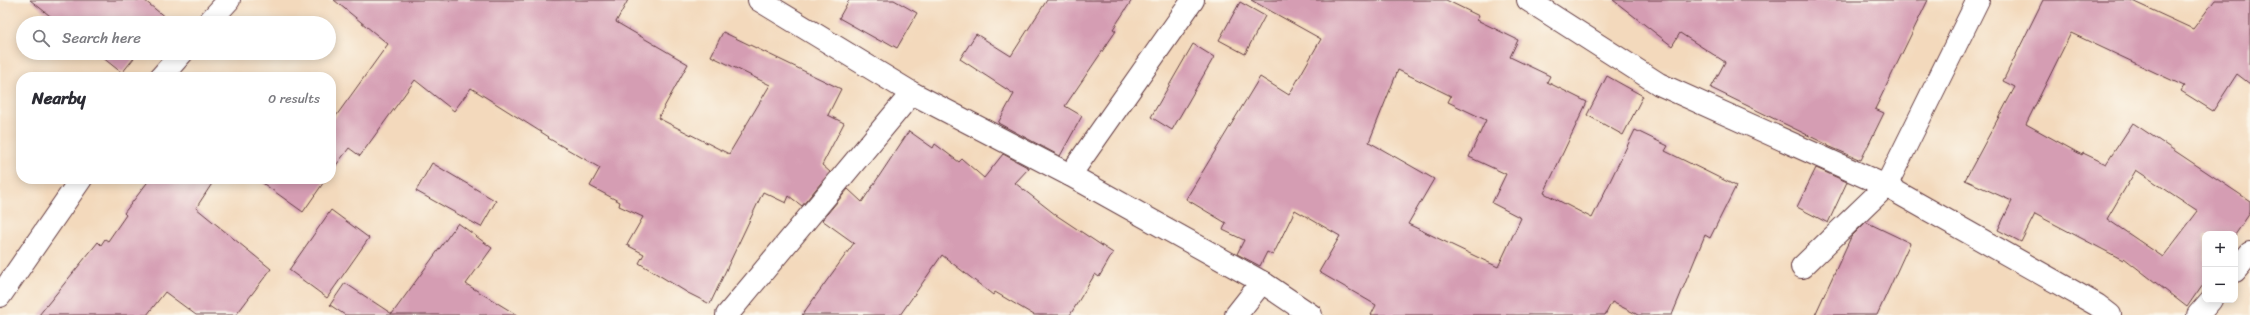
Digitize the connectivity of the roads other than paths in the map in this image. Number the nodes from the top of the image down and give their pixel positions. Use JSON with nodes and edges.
{"nodes":[{"id":1,"x":228,"y":0,"type":"edge"},
{"id":2,"x":760,"y":0,"type":"edge"},
{"id":3,"x":1193,"y":0,"type":"edge"},
{"id":4,"x":1528,"y":0,"type":"edge"},
{"id":5,"x":1978,"y":0,"type":"edge"},
{"id":6,"x":214,"y":16,"type":"edge"},
{"id":7,"x":176,"y":60,"type":"edge"},
{"id":8,"x":165,"y":72,"type":"edge"},
{"id":9,"x":912,"y":93,"type":"junction"},
{"id":10,"x":1070,"y":175,"type":"junction"},
{"id":11,"x":78,"y":184,"type":"edge"},
{"id":12,"x":1886,"y":186,"type":"junction"},
{"id":13,"x":2250,"y":253,"type":"edge"},
{"id":14,"x":1802,"y":267,"type":"dead end"},
{"id":15,"x":2238,"y":267,"type":"edge"},
{"id":16,"x":1262,"y":282,"type":"junction"},
{"id":17,"x":0,"y":296,"type":"edge"},
{"id":18,"x":2208,"y":303,"type":"edge"},
{"id":19,"x":727,"y":315,"type":"edge"},
{"id":20,"x":1236,"y":315,"type":"edge"},
{"id":21,"x":1311,"y":315,"type":"edge"},
{"id":22,"x":2110,"y":315,"type":"edge"},
{"id":23,"x":2198,"y":315,"type":"edge"}],
"edges":[{"from":1,"to":6,"type":"street"},
{"from":2,"to":9,"type":"street"},
{"from":3,"to":10,"type":"street"},
{"from":4,"to":12,"type":"street"},
{"from":5,"to":12,"type":"street"},
{"from":7,"to":8,"type":"street"},
{"from":9,"to":10,"type":"street"},
{"from":9,"to":19,"type":"street"},
{"from":10,"to":16,"type":"street"},
{"from":11,"to":17,"type":"street"},
{"from":12,"to":14,"type":"street"},
{"from":12,"to":22,"type":"street"},
{"from":13,"to":15,"type":"street"},
{"from":16,"to":20,"type":"street"},
{"from":16,"to":21,"type":"street"},
{"from":18,"to":23,"type":"street"}]}
